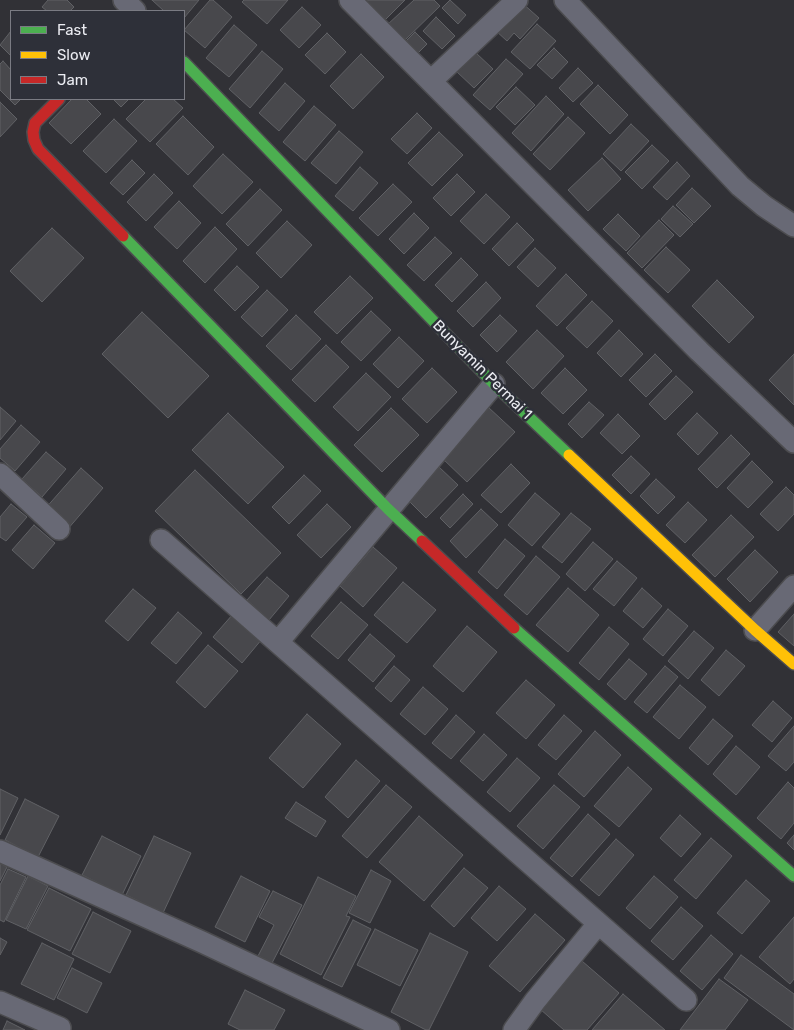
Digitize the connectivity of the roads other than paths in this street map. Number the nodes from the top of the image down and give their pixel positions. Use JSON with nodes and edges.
{"nodes":[{"id":1,"x":124,"y":0,"type":"edge"},
{"id":2,"x":350,"y":0,"type":"edge"},
{"id":3,"x":517,"y":0,"type":"edge"},
{"id":4,"x":565,"y":0,"type":"edge"},
{"id":5,"x":134,"y":10,"type":"edge"},
{"id":6,"x":185,"y":63,"type":"edge"},
{"id":7,"x":431,"y":81,"type":"junction"},
{"id":8,"x":58,"y":100,"type":"edge"},
{"id":9,"x":794,"y":226,"type":"edge"},
{"id":10,"x":494,"y":384,"type":"junction"},
{"id":11,"x":794,"y":442,"type":"edge"},
{"id":12,"x":0,"y":474,"type":"edge"},
{"id":13,"x":388,"y":509,"type":"junction"},
{"id":14,"x":59,"y":529,"type":"dead end"},
{"id":15,"x":161,"y":540,"type":"dead end"},
{"id":16,"x":794,"y":586,"type":"edge"},
{"id":17,"x":755,"y":630,"type":"junction"},
{"id":18,"x":278,"y":642,"type":"junction"},
{"id":19,"x":794,"y":664,"type":"edge"},
{"id":20,"x":0,"y":851,"type":"edge"},
{"id":21,"x":794,"y":876,"type":"edge"},
{"id":22,"x":598,"y":924,"type":"junction"},
{"id":23,"x":686,"y":1000,"type":"dead end"},
{"id":24,"x":0,"y":1002,"type":"edge"},
{"id":25,"x":60,"y":1028,"type":"dead end"},
{"id":26,"x":389,"y":1030,"type":"edge"},
{"id":27,"x":514,"y":1030,"type":"edge"}],
"edges":[{"from":1,"to":5,"type":"street"},
{"from":2,"to":7,"type":"street"},
{"from":3,"to":7,"type":"street"},
{"from":4,"to":9,"type":"street"},
{"from":6,"to":10,"type":"street","name":"Bunyamin Permai 1"},
{"from":7,"to":11,"type":"street"},
{"from":8,"to":13,"type":"street"},
{"from":10,"to":13,"type":"street"},
{"from":10,"to":17,"type":"street","name":"Bunyamin Permai 1"},
{"from":12,"to":14,"type":"street"},
{"from":13,"to":18,"type":"street"},
{"from":13,"to":21,"type":"street"},
{"from":15,"to":18,"type":"street"},
{"from":16,"to":17,"type":"street"},
{"from":17,"to":19,"type":"street","name":"Bunyamin Permai 1"},
{"from":18,"to":22,"type":"street"},
{"from":20,"to":26,"type":"street"},
{"from":22,"to":23,"type":"street"},
{"from":22,"to":27,"type":"street"},
{"from":24,"to":25,"type":"street"}]}
